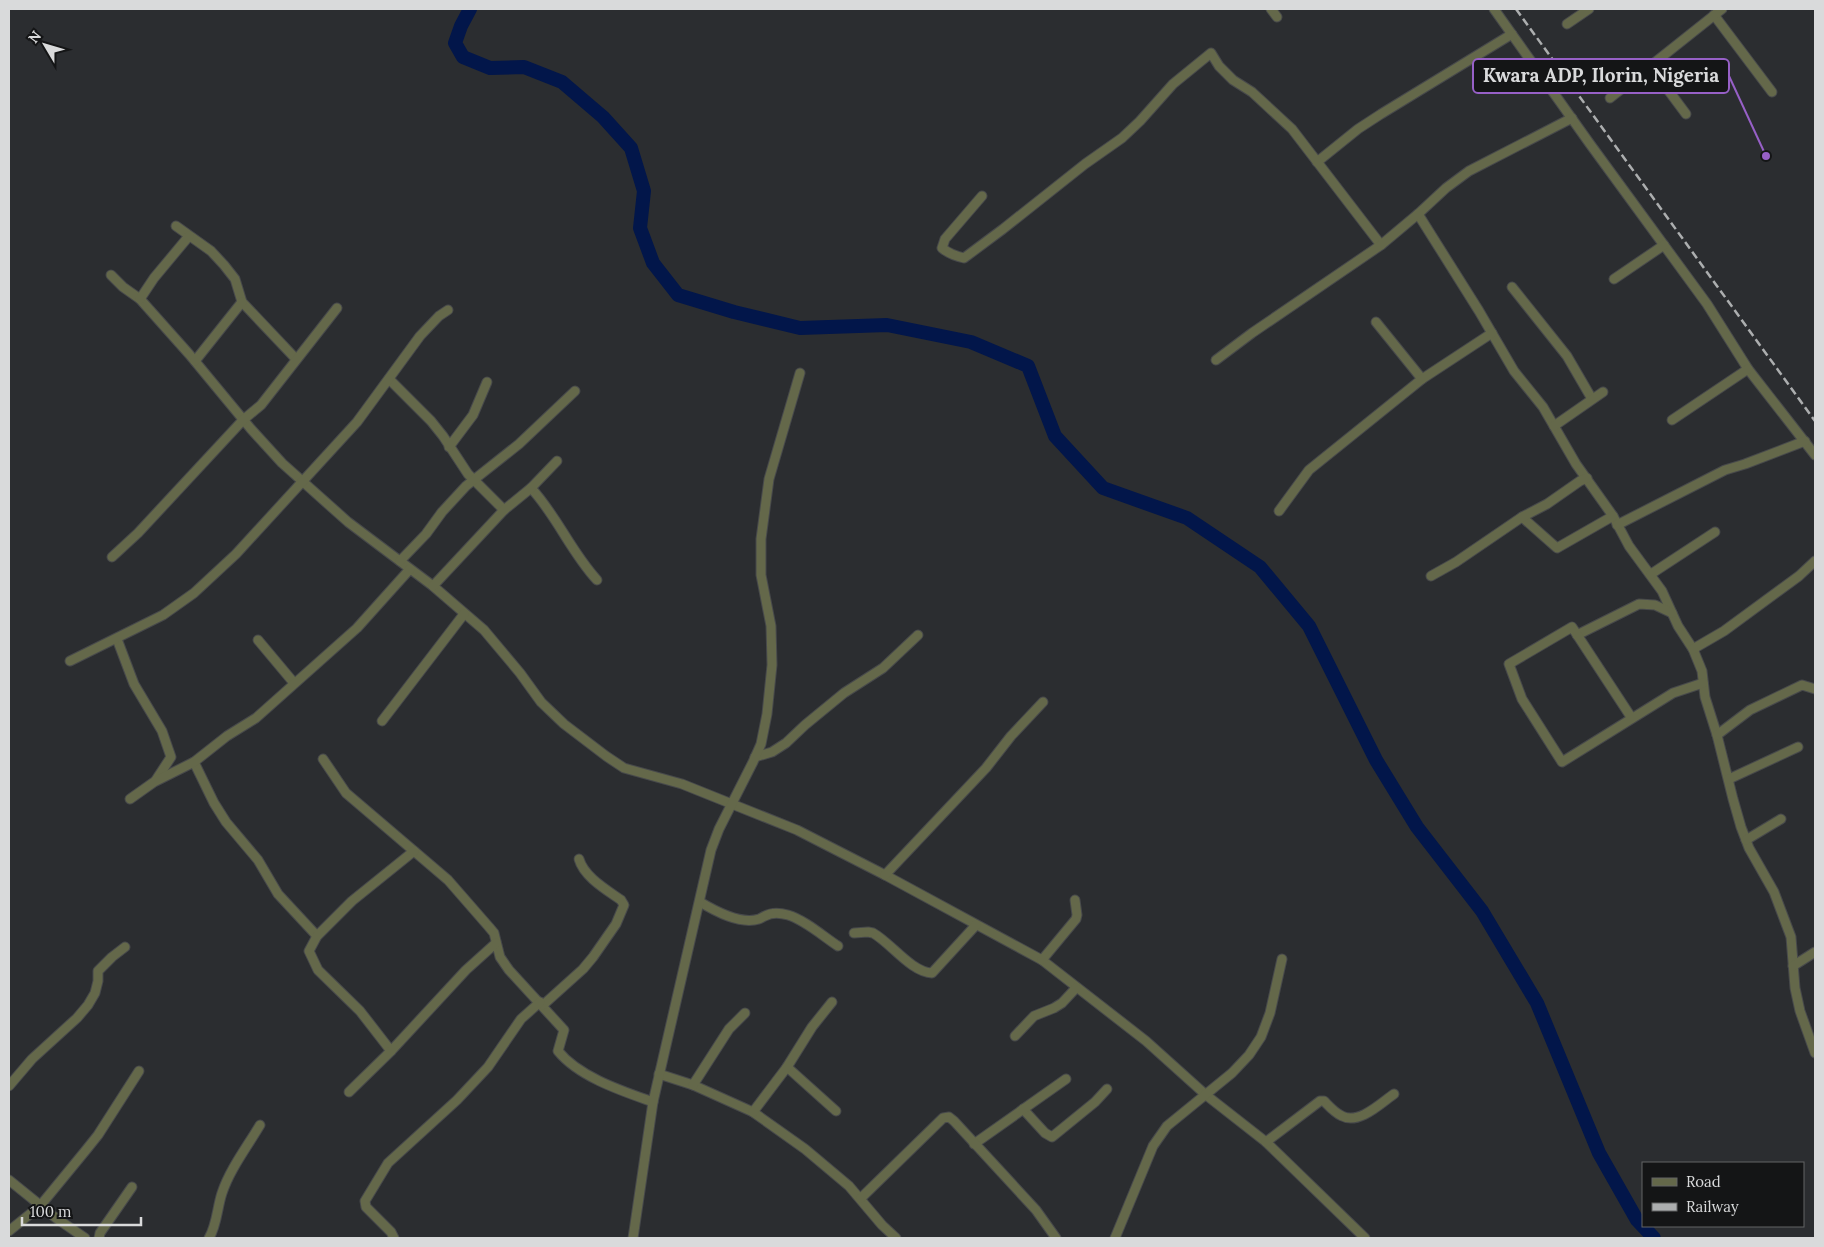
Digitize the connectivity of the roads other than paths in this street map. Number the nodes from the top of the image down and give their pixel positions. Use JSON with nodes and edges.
{"nodes":[{"id":1,"x":1271,"y":9,"type":"edge"},
{"id":2,"x":1494,"y":9,"type":"edge"},
{"id":3,"x":1589,"y":9,"type":"edge"},
{"id":4,"x":1718,"y":12,"type":"edge"},
{"id":5,"x":1277,"y":18,"type":"dead end"},
{"id":6,"x":1568,"y":24,"type":"dead end"},
{"id":7,"x":1512,"y":34,"type":"junction"},
{"id":8,"x":1651,"y":66,"type":"junction"},
{"id":9,"x":1772,"y":92,"type":"dead end"},
{"id":10,"x":1610,"y":98,"type":"dead end"},
{"id":11,"x":1686,"y":114,"type":"dead end"},
{"id":12,"x":1572,"y":118,"type":"junction"},
{"id":13,"x":1317,"y":162,"type":"junction"},
{"id":14,"x":982,"y":196,"type":"dead end"},
{"id":15,"x":1418,"y":214,"type":"junction"},
{"id":16,"x":176,"y":226,"type":"dead end"},
{"id":17,"x":189,"y":236,"type":"junction"},
{"id":18,"x":1381,"y":245,"type":"junction"},
{"id":19,"x":1664,"y":245,"type":"junction"},
{"id":20,"x":111,"y":275,"type":"dead end"},
{"id":21,"x":1614,"y":279,"type":"dead end"},
{"id":22,"x":1512,"y":287,"type":"dead end"},
{"id":23,"x":140,"y":299,"type":"junction"},
{"id":24,"x":242,"y":302,"type":"junction"},
{"id":25,"x":337,"y":308,"type":"dead end"},
{"id":26,"x":448,"y":310,"type":"dead end"},
{"id":27,"x":1376,"y":322,"type":"dead end"},
{"id":28,"x":1492,"y":333,"type":"junction"},
{"id":29,"x":296,"y":359,"type":"junction"},
{"id":30,"x":1216,"y":360,"type":"dead end"},
{"id":31,"x":195,"y":361,"type":"junction"},
{"id":32,"x":1748,"y":369,"type":"junction"},
{"id":33,"x":800,"y":373,"type":"dead end"},
{"id":34,"x":389,"y":379,"type":"junction"},
{"id":35,"x":1422,"y":379,"type":"junction"},
{"id":36,"x":486,"y":382,"type":"dead end"},
{"id":37,"x":574,"y":391,"type":"dead end"},
{"id":38,"x":1603,"y":392,"type":"dead end"},
{"id":39,"x":1592,"y":399,"type":"junction"},
{"id":40,"x":243,"y":420,"type":"junction"},
{"id":41,"x":1672,"y":420,"type":"dead end"},
{"id":42,"x":1554,"y":426,"type":"junction"},
{"id":43,"x":1805,"y":441,"type":"junction"},
{"id":44,"x":449,"y":447,"type":"junction"},
{"id":45,"x":1815,"y":455,"type":"edge"},
{"id":46,"x":557,"y":461,"type":"dead end"},
{"id":47,"x":1587,"y":478,"type":"junction"},
{"id":48,"x":473,"y":480,"type":"junction"},
{"id":49,"x":304,"y":482,"type":"junction"},
{"id":50,"x":530,"y":488,"type":"junction"},
{"id":51,"x":504,"y":510,"type":"junction"},
{"id":52,"x":1279,"y":512,"type":"dead end"},
{"id":53,"x":1613,"y":516,"type":"junction"},
{"id":54,"x":1522,"y":517,"type":"junction"},
{"id":55,"x":1617,"y":525,"type":"junction"},
{"id":56,"x":1715,"y":532,"type":"dead end"},
{"id":57,"x":112,"y":557,"type":"dead end"},
{"id":58,"x":1815,"y":561,"type":"edge"},
{"id":59,"x":400,"y":562,"type":"junction"},
{"id":60,"x":410,"y":569,"type":"junction"},
{"id":61,"x":1651,"y":574,"type":"junction"},
{"id":62,"x":1431,"y":576,"type":"dead end"},
{"id":63,"x":598,"y":580,"type":"dead end"},
{"id":64,"x":433,"y":586,"type":"junction"},
{"id":65,"x":1672,"y":613,"type":"junction"},
{"id":66,"x":464,"y":614,"type":"junction"},
{"id":67,"x":1577,"y":634,"type":"junction"},
{"id":68,"x":918,"y":635,"type":"dead end"},
{"id":69,"x":117,"y":639,"type":"junction"},
{"id":70,"x":258,"y":640,"type":"dead end"},
{"id":71,"x":1693,"y":648,"type":"junction"},
{"id":72,"x":70,"y":661,"type":"dead end"},
{"id":73,"x":294,"y":683,"type":"junction"},
{"id":74,"x":1703,"y":683,"type":"junction"},
{"id":75,"x":1815,"y":689,"type":"edge"},
{"id":76,"x":1043,"y":702,"type":"dead end"},
{"id":77,"x":1631,"y":717,"type":"junction"},
{"id":78,"x":382,"y":721,"type":"dead end"},
{"id":79,"x":1717,"y":736,"type":"junction"},
{"id":80,"x":1798,"y":747,"type":"dead end"},
{"id":81,"x":755,"y":758,"type":"junction"},
{"id":82,"x":323,"y":759,"type":"dead end"},
{"id":83,"x":194,"y":762,"type":"junction"},
{"id":84,"x":1729,"y":779,"type":"junction"},
{"id":85,"x":154,"y":782,"type":"junction"},
{"id":86,"x":130,"y":800,"type":"dead end"},
{"id":87,"x":732,"y":804,"type":"junction"},
{"id":88,"x":1781,"y":819,"type":"dead end"},
{"id":89,"x":1746,"y":840,"type":"junction"},
{"id":90,"x":414,"y":851,"type":"junction"},
{"id":91,"x":579,"y":859,"type":"dead end"},
{"id":92,"x":885,"y":875,"type":"junction"},
{"id":93,"x":1076,"y":900,"type":"dead end"},
{"id":94,"x":700,"y":902,"type":"junction"},
{"id":95,"x":976,"y":925,"type":"junction"},
{"id":96,"x":854,"y":933,"type":"dead end"},
{"id":97,"x":317,"y":936,"type":"junction"},
{"id":98,"x":496,"y":943,"type":"junction"},
{"id":99,"x":838,"y":946,"type":"dead end"},
{"id":100,"x":125,"y":947,"type":"dead end"},
{"id":101,"x":1815,"y":952,"type":"edge"},
{"id":102,"x":1282,"y":959,"type":"dead end"},
{"id":103,"x":1042,"y":960,"type":"junction"},
{"id":104,"x":1793,"y":966,"type":"junction"},
{"id":105,"x":1076,"y":988,"type":"junction"},
{"id":106,"x":832,"y":1002,"type":"dead end"},
{"id":107,"x":541,"y":1004,"type":"junction"},
{"id":108,"x":746,"y":1013,"type":"dead end"},
{"id":109,"x":1015,"y":1036,"type":"dead end"},
{"id":110,"x":391,"y":1051,"type":"junction"},
{"id":111,"x":1815,"y":1053,"type":"edge"},
{"id":112,"x":787,"y":1067,"type":"junction"},
{"id":113,"x":139,"y":1071,"type":"dead end"},
{"id":114,"x":659,"y":1074,"type":"junction"},
{"id":115,"x":1066,"y":1079,"type":"dead end"},
{"id":116,"x":693,"y":1085,"type":"junction"},
{"id":117,"x":9,"y":1086,"type":"edge"},
{"id":118,"x":1107,"y":1089,"type":"dead end"},
{"id":119,"x":349,"y":1092,"type":"dead end"},
{"id":120,"x":1394,"y":1094,"type":"dead end"},
{"id":121,"x":1206,"y":1095,"type":"junction"},
{"id":122,"x":652,"y":1102,"type":"junction"},
{"id":123,"x":1024,"y":1109,"type":"junction"},
{"id":124,"x":836,"y":1111,"type":"dead end"},
{"id":125,"x":753,"y":1112,"type":"junction"},
{"id":126,"x":260,"y":1126,"type":"dead end"},
{"id":127,"x":1266,"y":1142,"type":"junction"},
{"id":128,"x":974,"y":1144,"type":"junction"},
{"id":129,"x":9,"y":1180,"type":"edge"},
{"id":130,"x":132,"y":1187,"type":"dead end"},
{"id":131,"x":861,"y":1198,"type":"junction"},
{"id":132,"x":40,"y":1206,"type":"junction"},
{"id":133,"x":9,"y":1231,"type":"edge"},
{"id":134,"x":82,"y":1238,"type":"edge"},
{"id":135,"x":99,"y":1238,"type":"edge"},
{"id":136,"x":209,"y":1238,"type":"edge"},
{"id":137,"x":394,"y":1238,"type":"edge"},
{"id":138,"x":633,"y":1238,"type":"edge"},
{"id":139,"x":896,"y":1238,"type":"edge"},
{"id":140,"x":1056,"y":1238,"type":"edge"},
{"id":141,"x":1115,"y":1238,"type":"edge"},
{"id":142,"x":1365,"y":1238,"type":"edge"}],
"edges":[{"from":1,"to":5,"type":"street"},
{"from":2,"to":7,"type":"street"},
{"from":3,"to":6,"type":"street"},
{"from":4,"to":8,"type":"street"},
{"from":4,"to":9,"type":"street"},
{"from":7,"to":12,"type":"street"},
{"from":7,"to":13,"type":"street"},
{"from":8,"to":10,"type":"street"},
{"from":8,"to":11,"type":"street"},
{"from":12,"to":15,"type":"street"},
{"from":12,"to":19,"type":"street"},
{"from":13,"to":14,"type":"street"},
{"from":13,"to":18,"type":"street"},
{"from":15,"to":18,"type":"street"},
{"from":15,"to":28,"type":"street"},
{"from":16,"to":17,"type":"street"},
{"from":17,"to":23,"type":"street"},
{"from":17,"to":24,"type":"street"},
{"from":18,"to":30,"type":"street"},
{"from":19,"to":21,"type":"street"},
{"from":19,"to":32,"type":"street"},
{"from":20,"to":23,"type":"street"},
{"from":22,"to":39,"type":"street"},
{"from":23,"to":31,"type":"street"},
{"from":24,"to":29,"type":"street"},
{"from":24,"to":31,"type":"street"},
{"from":25,"to":29,"type":"street"},
{"from":26,"to":34,"type":"street"},
{"from":27,"to":35,"type":"street"},
{"from":28,"to":35,"type":"street"},
{"from":28,"to":42,"type":"street"},
{"from":29,"to":40,"type":"street"},
{"from":31,"to":40,"type":"street"},
{"from":32,"to":41,"type":"street"},
{"from":32,"to":43,"type":"street"},
{"from":33,"to":81,"type":"street"},
{"from":34,"to":44,"type":"street"},
{"from":34,"to":49,"type":"street"},
{"from":35,"to":52,"type":"street"},
{"from":36,"to":44,"type":"street"},
{"from":37,"to":48,"type":"street"},
{"from":38,"to":39,"type":"street"},
{"from":39,"to":42,"type":"street"},
{"from":40,"to":49,"type":"street"},
{"from":40,"to":57,"type":"street"},
{"from":42,"to":47,"type":"street"},
{"from":43,"to":45,"type":"street"},
{"from":43,"to":55,"type":"street"},
{"from":44,"to":48,"type":"street"},
{"from":46,"to":50,"type":"street"},
{"from":47,"to":53,"type":"street"},
{"from":47,"to":54,"type":"street"},
{"from":48,"to":51,"type":"street"},
{"from":48,"to":59,"type":"street"},
{"from":49,"to":59,"type":"street"},
{"from":49,"to":69,"type":"street"},
{"from":50,"to":51,"type":"street"},
{"from":50,"to":63,"type":"street"},
{"from":51,"to":64,"type":"street"},
{"from":53,"to":54,"type":"street"},
{"from":53,"to":55,"type":"street"},
{"from":54,"to":62,"type":"street"},
{"from":55,"to":61,"type":"street"},
{"from":56,"to":61,"type":"street"},
{"from":58,"to":71,"type":"street"},
{"from":59,"to":60,"type":"street"},
{"from":60,"to":64,"type":"street"},
{"from":60,"to":73,"type":"street"},
{"from":61,"to":65,"type":"street"},
{"from":64,"to":66,"type":"street"},
{"from":65,"to":67,"type":"street"},
{"from":65,"to":71,"type":"street"},
{"from":66,"to":78,"type":"street"},
{"from":66,"to":87,"type":"street"},
{"from":67,"to":77,"type":"street"},
{"from":67,"to":77,"type":"street"},
{"from":68,"to":81,"type":"street"},
{"from":69,"to":72,"type":"street"},
{"from":69,"to":85,"type":"street"},
{"from":70,"to":73,"type":"street"},
{"from":71,"to":74,"type":"street"},
{"from":73,"to":83,"type":"street"},
{"from":74,"to":77,"type":"street"},
{"from":74,"to":79,"type":"street"},
{"from":75,"to":79,"type":"street"},
{"from":76,"to":92,"type":"street"},
{"from":79,"to":84,"type":"street"},
{"from":80,"to":84,"type":"street"},
{"from":81,"to":87,"type":"street"},
{"from":82,"to":90,"type":"street"},
{"from":83,"to":85,"type":"street"},
{"from":83,"to":97,"type":"street"},
{"from":84,"to":89,"type":"street"},
{"from":85,"to":86,"type":"street"},
{"from":87,"to":92,"type":"street"},
{"from":87,"to":94,"type":"street"},
{"from":88,"to":89,"type":"street"},
{"from":89,"to":104,"type":"street"},
{"from":90,"to":97,"type":"street"},
{"from":90,"to":98,"type":"street"},
{"from":91,"to":107,"type":"street"},
{"from":92,"to":95,"type":"street"},
{"from":93,"to":103,"type":"street"},
{"from":94,"to":99,"type":"street"},
{"from":94,"to":114,"type":"street"},
{"from":95,"to":96,"type":"street"},
{"from":95,"to":103,"type":"street"},
{"from":97,"to":110,"type":"street"},
{"from":98,"to":107,"type":"street"},
{"from":98,"to":110,"type":"street"},
{"from":100,"to":117,"type":"street"},
{"from":101,"to":104,"type":"street"},
{"from":102,"to":121,"type":"street"},
{"from":103,"to":105,"type":"street"},
{"from":104,"to":111,"type":"street"},
{"from":105,"to":109,"type":"street"},
{"from":105,"to":121,"type":"street"},
{"from":106,"to":112,"type":"street"},
{"from":107,"to":122,"type":"street"},
{"from":107,"to":137,"type":"street"},
{"from":108,"to":116,"type":"street"},
{"from":110,"to":119,"type":"street"},
{"from":112,"to":124,"type":"street"},
{"from":112,"to":125,"type":"street"},
{"from":113,"to":132,"type":"street"},
{"from":114,"to":116,"type":"street"},
{"from":114,"to":122,"type":"street"},
{"from":115,"to":123,"type":"street"},
{"from":116,"to":125,"type":"street"},
{"from":118,"to":123,"type":"street"},
{"from":120,"to":127,"type":"street"},
{"from":121,"to":127,"type":"street"},
{"from":121,"to":141,"type":"street"},
{"from":122,"to":138,"type":"street"},
{"from":123,"to":128,"type":"street"},
{"from":125,"to":131,"type":"street"},
{"from":126,"to":136,"type":"street"},
{"from":127,"to":142,"type":"street"},
{"from":128,"to":131,"type":"street"},
{"from":128,"to":140,"type":"street"},
{"from":129,"to":132,"type":"street"},
{"from":130,"to":135,"type":"street"},
{"from":131,"to":139,"type":"street"},
{"from":132,"to":133,"type":"street"},
{"from":132,"to":134,"type":"street"}]}
